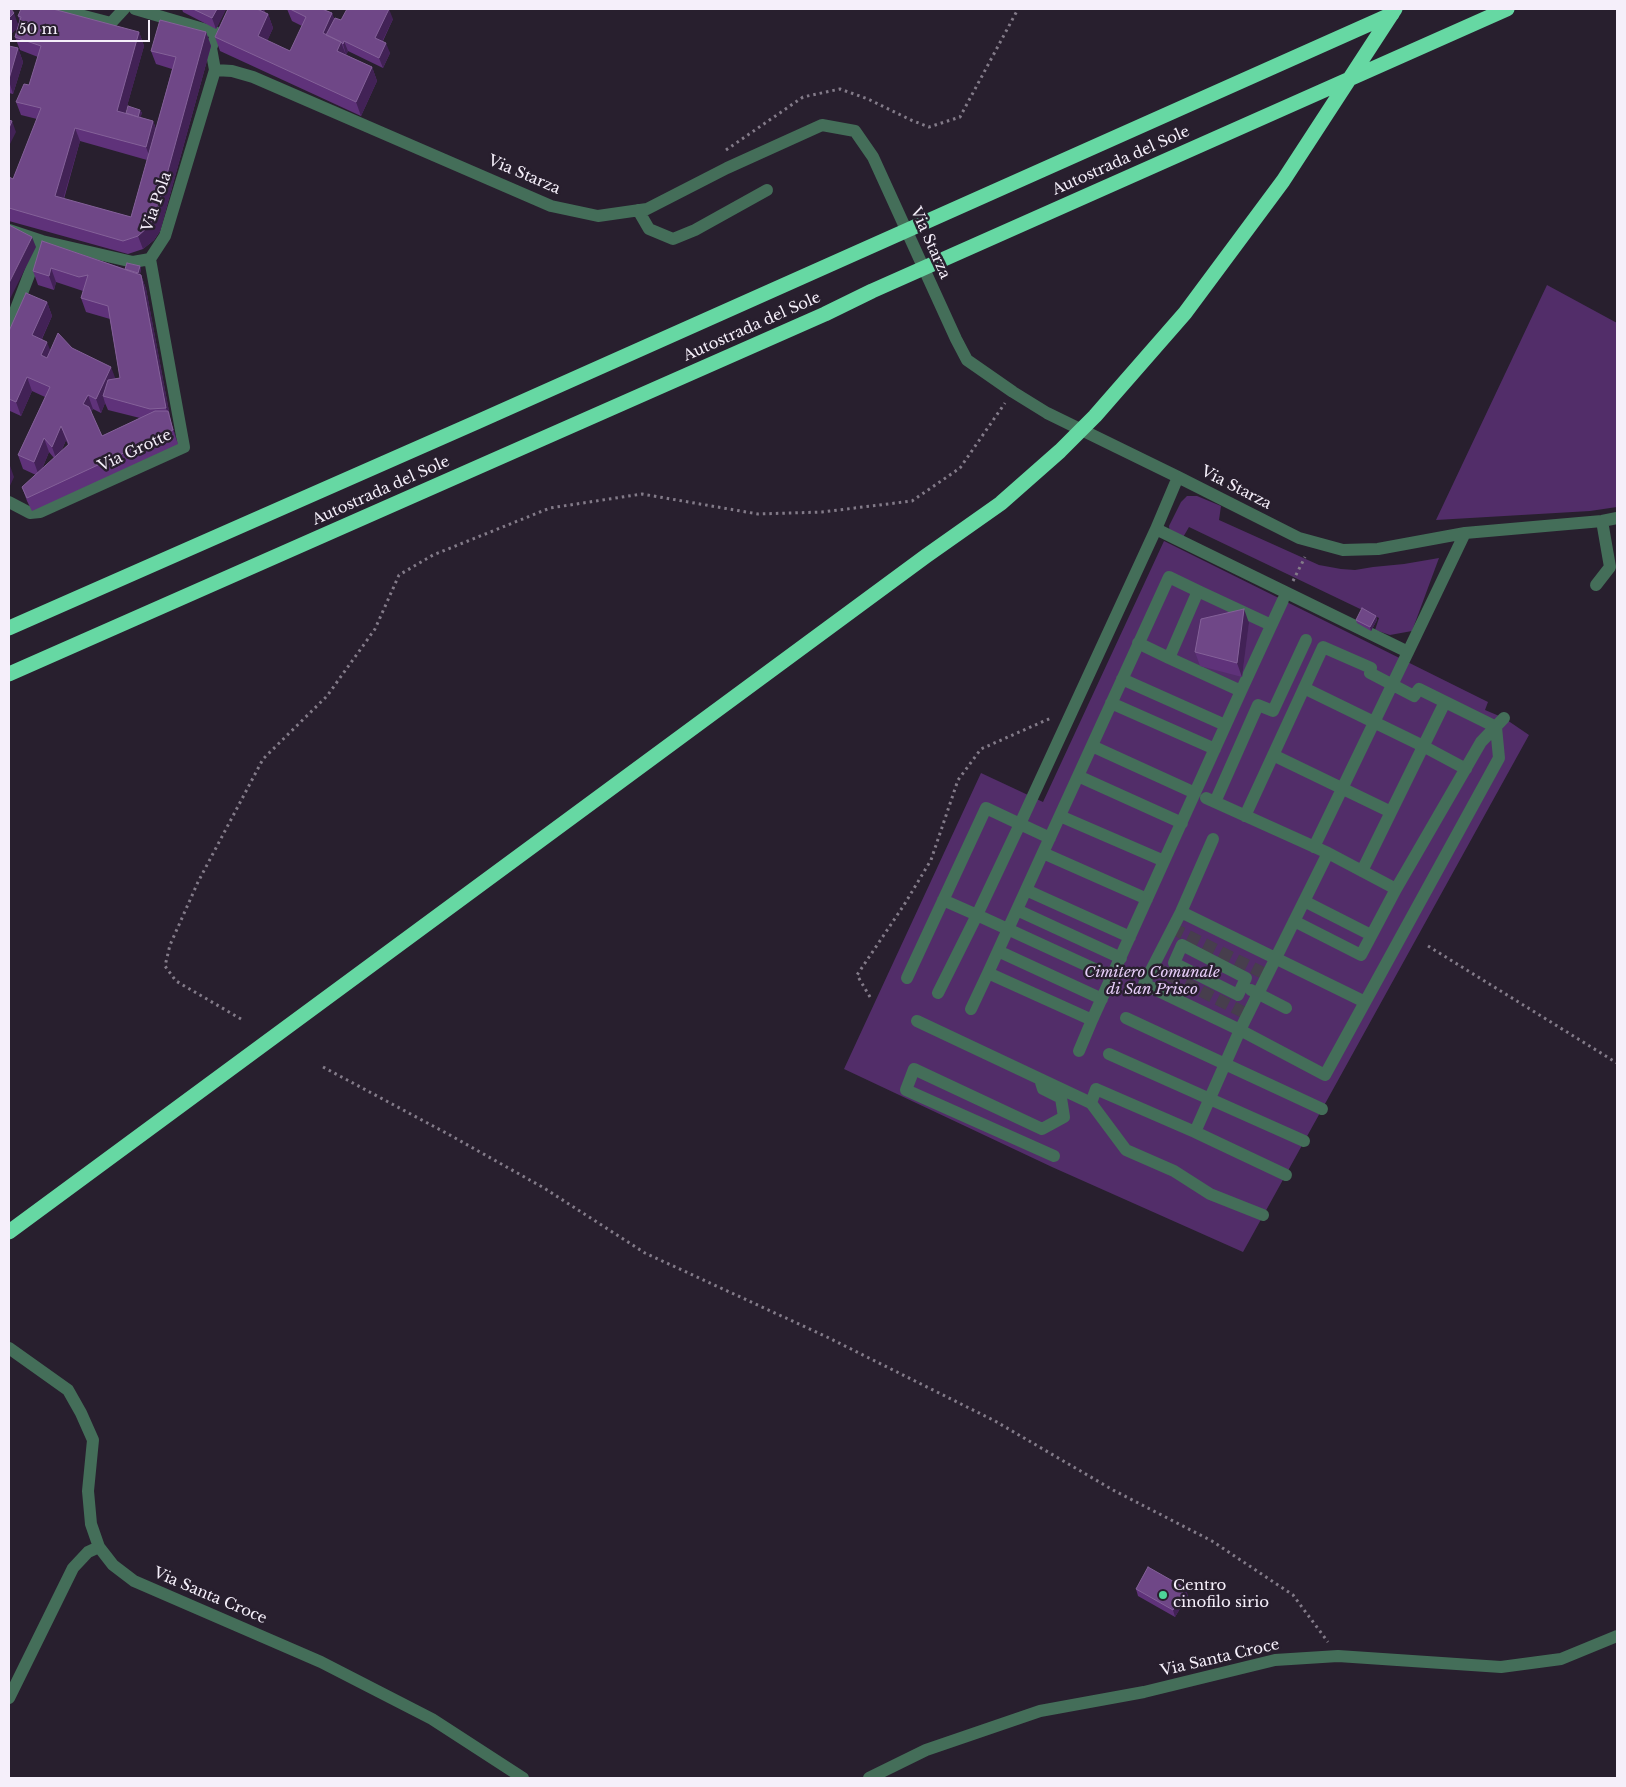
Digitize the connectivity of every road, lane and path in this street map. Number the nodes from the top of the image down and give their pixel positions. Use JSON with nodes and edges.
{"nodes":[{"id":1,"x":57,"y":9,"type":"edge"},
{"id":2,"x":124,"y":9,"type":"edge"},
{"id":3,"x":134,"y":9,"type":"edge"},
{"id":4,"x":1018,"y":9,"type":"edge"},
{"id":5,"x":1395,"y":9,"type":"edge"},
{"id":6,"x":1405,"y":9,"type":"edge"},
{"id":7,"x":1507,"y":9,"type":"edge"},
{"id":8,"x":215,"y":70,"type":"junction"},
{"id":9,"x":723,"y":153,"type":"dead end"},
{"id":10,"x":767,"y":190,"type":"dead end"},
{"id":11,"x":638,"y":210,"type":"junction"},
{"id":12,"x":9,"y":230,"type":"edge"},
{"id":13,"x":42,"y":241,"type":"junction"},
{"id":14,"x":150,"y":259,"type":"junction"},
{"id":15,"x":9,"y":326,"type":"edge"},
{"id":16,"x":1013,"y":392,"type":"junction"},
{"id":17,"x":1178,"y":477,"type":"junction"},
{"id":18,"x":9,"y":502,"type":"edge"},
{"id":19,"x":1617,"y":518,"type":"edge"},
{"id":20,"x":1602,"y":521,"type":"junction"},
{"id":21,"x":1156,"y":529,"type":"junction"},
{"id":22,"x":1465,"y":533,"type":"junction"},
{"id":23,"x":1305,"y":557,"type":"dead end"},
{"id":24,"x":1291,"y":584,"type":"dead end"},
{"id":25,"x":1596,"y":586,"type":"dead end"},
{"id":26,"x":1198,"y":591,"type":"junction"},
{"id":27,"x":1283,"y":600,"type":"dead end"},
{"id":28,"x":1271,"y":625,"type":"junction"},
{"id":29,"x":9,"y":628,"type":"edge"},
{"id":30,"x":1306,"y":640,"type":"dead end"},
{"id":31,"x":1138,"y":643,"type":"junction"},
{"id":32,"x":1408,"y":652,"type":"junction"},
{"id":33,"x":1169,"y":658,"type":"junction"},
{"id":34,"x":9,"y":674,"type":"edge"},
{"id":35,"x":1122,"y":679,"type":"junction"},
{"id":36,"x":1392,"y":685,"type":"junction"},
{"id":37,"x":1304,"y":688,"type":"junction"},
{"id":38,"x":1241,"y":691,"type":"junction"},
{"id":39,"x":1445,"y":702,"type":"junction"},
{"id":40,"x":1111,"y":703,"type":"junction"},
{"id":41,"x":1073,"y":709,"type":"junction"},
{"id":42,"x":1375,"y":722,"type":"junction"},
{"id":43,"x":1500,"y":723,"type":"junction"},
{"id":44,"x":1225,"y":725,"type":"junction"},
{"id":45,"x":1092,"y":746,"type":"junction"},
{"id":46,"x":1423,"y":746,"type":"junction"},
{"id":47,"x":1215,"y":749,"type":"junction"},
{"id":48,"x":1272,"y":755,"type":"junction"},
{"id":49,"x":1466,"y":769,"type":"junction"},
{"id":50,"x":1078,"y":776,"type":"junction"},
{"id":51,"x":1342,"y":788,"type":"junction"},
{"id":52,"x":1205,"y":798,"type":"junction"},
{"id":53,"x":1391,"y":812,"type":"junction"},
{"id":54,"x":1060,"y":816,"type":"junction"},
{"id":55,"x":1245,"y":816,"type":"junction"},
{"id":56,"x":1182,"y":823,"type":"junction"},
{"id":57,"x":1020,"y":824,"type":"junction"},
{"id":58,"x":1050,"y":838,"type":"junction"},
{"id":59,"x":1213,"y":839,"type":"dead end"},
{"id":60,"x":1314,"y":847,"type":"junction"},
{"id":61,"x":1043,"y":853,"type":"junction"},
{"id":62,"x":1328,"y":854,"type":"junction"},
{"id":63,"x":1164,"y":861,"type":"junction"},
{"id":64,"x":1362,"y":871,"type":"junction"},
{"id":65,"x":1396,"y":889,"type":"junction"},
{"id":66,"x":1026,"y":890,"type":"junction"},
{"id":67,"x":1147,"y":899,"type":"junction"},
{"id":68,"x":943,"y":900,"type":"junction"},
{"id":69,"x":1304,"y":901,"type":"junction"},
{"id":70,"x":1017,"y":910,"type":"junction"},
{"id":71,"x":1181,"y":912,"type":"junction"},
{"id":72,"x":977,"y":915,"type":"junction"},
{"id":73,"x":1294,"y":921,"type":"junction"},
{"id":74,"x":1008,"y":929,"type":"junction"},
{"id":75,"x":1371,"y":935,"type":"junction"},
{"id":76,"x":1130,"y":936,"type":"junction"},
{"id":77,"x":1428,"y":946,"type":"dead end"},
{"id":78,"x":1163,"y":947,"type":"junction"},
{"id":79,"x":998,"y":951,"type":"junction"},
{"id":80,"x":1178,"y":955,"type":"junction"},
{"id":81,"x":1121,"y":958,"type":"junction"},
{"id":82,"x":1275,"y":958,"type":"junction"},
{"id":83,"x":988,"y":973,"type":"junction"},
{"id":84,"x":1112,"y":976,"type":"junction"},
{"id":85,"x":907,"y":978,"type":"dead end"},
{"id":86,"x":1242,"y":986,"type":"junction"},
{"id":87,"x":938,"y":993,"type":"dead end"},
{"id":88,"x":1258,"y":994,"type":"junction"},
{"id":89,"x":870,"y":997,"type":"dead end"},
{"id":90,"x":1102,"y":999,"type":"junction"},
{"id":91,"x":1365,"y":1002,"type":"junction"},
{"id":92,"x":1286,"y":1008,"type":"dead end"},
{"id":93,"x":971,"y":1009,"type":"dead end"},
{"id":94,"x":1126,"y":1018,"type":"dead end"},
{"id":95,"x":241,"y":1019,"type":"dead end"},
{"id":96,"x":1092,"y":1020,"type":"junction"},
{"id":97,"x":917,"y":1021,"type":"dead end"},
{"id":98,"x":1240,"y":1030,"type":"junction"},
{"id":99,"x":1079,"y":1051,"type":"dead end"},
{"id":100,"x":1109,"y":1054,"type":"dead end"},
{"id":101,"x":1617,"y":1063,"type":"edge"},
{"id":102,"x":1225,"y":1064,"type":"junction"},
{"id":103,"x":323,"y":1067,"type":"dead end"},
{"id":104,"x":1040,"y":1079,"type":"junction"},
{"id":105,"x":1210,"y":1098,"type":"junction"},
{"id":106,"x":1091,"y":1103,"type":"junction"},
{"id":107,"x":1322,"y":1109,"type":"dead end"},
{"id":108,"x":1195,"y":1132,"type":"junction"},
{"id":109,"x":1304,"y":1141,"type":"dead end"},
{"id":110,"x":1054,"y":1156,"type":"dead end"},
{"id":111,"x":1286,"y":1175,"type":"dead end"},
{"id":112,"x":1263,"y":1215,"type":"dead end"},
{"id":113,"x":9,"y":1232,"type":"edge"},
{"id":114,"x":9,"y":1348,"type":"edge"},
{"id":115,"x":99,"y":1548,"type":"junction"},
{"id":116,"x":1617,"y":1636,"type":"edge"},
{"id":117,"x":1338,"y":1656,"type":"junction"},
{"id":118,"x":9,"y":1698,"type":"edge"},
{"id":119,"x":523,"y":1778,"type":"edge"},
{"id":120,"x":869,"y":1778,"type":"edge"}],
"edges":[{"from":1,"to":2,"type":"street"},
{"from":3,"to":8,"type":"street"},
{"from":4,"to":9,"type":"path"},
{"from":5,"to":113,"type":"highway"},
{"from":6,"to":29,"type":"highway","name":"Autostrada del Sole"},
{"from":7,"to":34,"type":"highway","name":"Autostrada del Sole"},
{"from":8,"to":11,"type":"street","name":"Via Starza"},
{"from":8,"to":14,"type":"street","name":"Via Pola"},
{"from":10,"to":11,"type":"street"},
{"from":11,"to":16,"type":"street","name":"Via Starza"},
{"from":12,"to":13,"type":"street"},
{"from":13,"to":14,"type":"street"},
{"from":13,"to":15,"type":"street"},
{"from":14,"to":18,"type":"street","name":"Via Grotte"},
{"from":16,"to":17,"type":"street","name":"Via Starza"},
{"from":16,"to":95,"type":"path"},
{"from":17,"to":21,"type":"street"},
{"from":17,"to":22,"type":"street","name":"Via Starza"},
{"from":19,"to":20,"type":"street","name":"Via Starza"},
{"from":20,"to":22,"type":"street","name":"Via Starza"},
{"from":20,"to":25,"type":"street"},
{"from":21,"to":32,"type":"street"},
{"from":21,"to":41,"type":"street"},
{"from":22,"to":32,"type":"street"},
{"from":23,"to":24,"type":"path"},
{"from":26,"to":28,"type":"street"},
{"from":26,"to":31,"type":"street"},
{"from":26,"to":33,"type":"street"},
{"from":27,"to":28,"type":"street"},
{"from":28,"to":38,"type":"street"},
{"from":30,"to":52,"type":"street"},
{"from":31,"to":33,"type":"street"},
{"from":31,"to":35,"type":"street"},
{"from":32,"to":36,"type":"street"},
{"from":33,"to":38,"type":"street"},
{"from":35,"to":40,"type":"street"},
{"from":35,"to":44,"type":"street"},
{"from":36,"to":37,"type":"street"},
{"from":36,"to":39,"type":"street"},
{"from":36,"to":42,"type":"street"},
{"from":37,"to":42,"type":"street"},
{"from":37,"to":48,"type":"street"},
{"from":38,"to":44,"type":"street"},
{"from":39,"to":43,"type":"street"},
{"from":39,"to":46,"type":"street"},
{"from":40,"to":45,"type":"street"},
{"from":40,"to":47,"type":"street"},
{"from":41,"to":57,"type":"street"},
{"from":41,"to":89,"type":"path"},
{"from":42,"to":46,"type":"street"},
{"from":42,"to":51,"type":"street"},
{"from":43,"to":49,"type":"street"},
{"from":43,"to":91,"type":"street"},
{"from":44,"to":47,"type":"street"},
{"from":45,"to":50,"type":"street"},
{"from":45,"to":52,"type":"street"},
{"from":46,"to":49,"type":"street"},
{"from":46,"to":53,"type":"street"},
{"from":47,"to":52,"type":"street"},
{"from":48,"to":51,"type":"street"},
{"from":48,"to":55,"type":"street"},
{"from":49,"to":65,"type":"street"},
{"from":50,"to":54,"type":"street"},
{"from":50,"to":56,"type":"street"},
{"from":51,"to":53,"type":"street"},
{"from":51,"to":60,"type":"street"},
{"from":52,"to":55,"type":"street"},
{"from":52,"to":56,"type":"street"},
{"from":53,"to":64,"type":"street"},
{"from":54,"to":58,"type":"street"},
{"from":54,"to":63,"type":"street"},
{"from":55,"to":60,"type":"street"},
{"from":56,"to":63,"type":"street"},
{"from":57,"to":58,"type":"street"},
{"from":57,"to":68,"type":"street"},
{"from":57,"to":72,"type":"street"},
{"from":58,"to":61,"type":"street"},
{"from":59,"to":71,"type":"street"},
{"from":60,"to":62,"type":"street"},
{"from":61,"to":66,"type":"street"},
{"from":61,"to":67,"type":"street"},
{"from":62,"to":64,"type":"street"},
{"from":62,"to":69,"type":"street"},
{"from":63,"to":67,"type":"street"},
{"from":64,"to":65,"type":"street"},
{"from":65,"to":75,"type":"street"},
{"from":66,"to":70,"type":"street"},
{"from":66,"to":76,"type":"street"},
{"from":67,"to":76,"type":"street"},
{"from":68,"to":72,"type":"street"},
{"from":68,"to":85,"type":"street"},
{"from":69,"to":73,"type":"street"},
{"from":69,"to":75,"type":"street"},
{"from":70,"to":74,"type":"street"},
{"from":70,"to":81,"type":"street"},
{"from":71,"to":78,"type":"street"},
{"from":71,"to":82,"type":"street"},
{"from":72,"to":74,"type":"street"},
{"from":72,"to":87,"type":"street"},
{"from":73,"to":75,"type":"street"},
{"from":73,"to":82,"type":"street"},
{"from":74,"to":79,"type":"street"},
{"from":74,"to":84,"type":"street"},
{"from":76,"to":81,"type":"street"},
{"from":77,"to":101,"type":"path"},
{"from":78,"to":80,"type":"street"},
{"from":78,"to":98,"type":"street"},
{"from":79,"to":83,"type":"street"},
{"from":79,"to":90,"type":"street"},
{"from":80,"to":86,"type":"street"},
{"from":80,"to":86,"type":"street"},
{"from":81,"to":84,"type":"street"},
{"from":82,"to":88,"type":"street"},
{"from":82,"to":91,"type":"street"},
{"from":83,"to":93,"type":"street"},
{"from":83,"to":96,"type":"street"},
{"from":84,"to":90,"type":"street"},
{"from":86,"to":88,"type":"street"},
{"from":88,"to":92,"type":"street"},
{"from":88,"to":98,"type":"street"},
{"from":90,"to":96,"type":"street"},
{"from":91,"to":98,"type":"street"},
{"from":94,"to":102,"type":"street"},
{"from":96,"to":99,"type":"street"},
{"from":97,"to":104,"type":"street"},
{"from":98,"to":102,"type":"street"},
{"from":100,"to":105,"type":"street"},
{"from":102,"to":105,"type":"street"},
{"from":102,"to":107,"type":"street"},
{"from":103,"to":117,"type":"path"},
{"from":104,"to":106,"type":"street"},
{"from":104,"to":110,"type":"street"},
{"from":105,"to":108,"type":"street"},
{"from":105,"to":109,"type":"street"},
{"from":106,"to":108,"type":"street"},
{"from":106,"to":112,"type":"street"},
{"from":108,"to":111,"type":"street"},
{"from":114,"to":115,"type":"street","name":"Via Santa Croce"},
{"from":115,"to":118,"type":"street"},
{"from":115,"to":119,"type":"street","name":"Via Santa Croce"},
{"from":116,"to":117,"type":"street","name":"Via Santa Croce"},
{"from":117,"to":120,"type":"street","name":"Via Santa Croce"}]}
